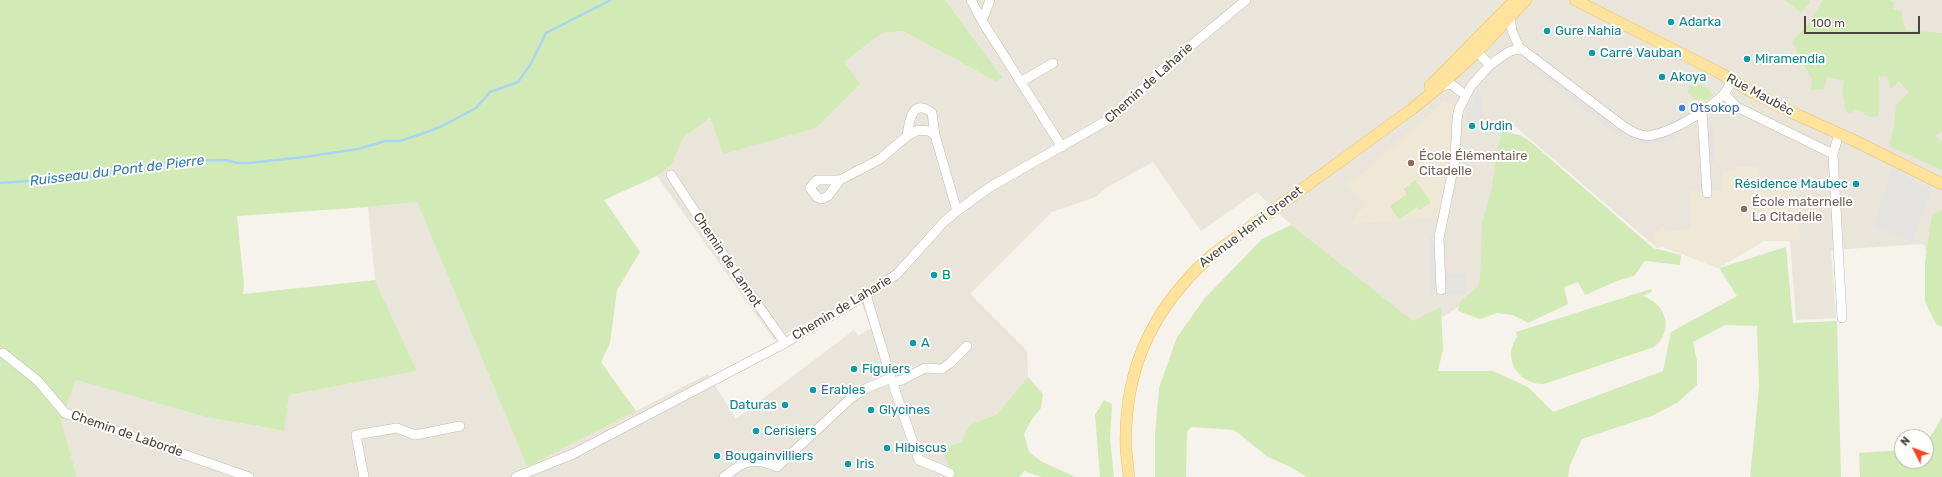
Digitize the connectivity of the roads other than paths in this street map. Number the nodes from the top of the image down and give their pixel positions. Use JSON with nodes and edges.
{"nodes":[{"id":1,"x":971,"y":0,"type":"edge"},
{"id":2,"x":990,"y":0,"type":"edge"},
{"id":3,"x":1246,"y":0,"type":"edge"},
{"id":4,"x":1515,"y":0,"type":"edge"},
{"id":5,"x":1526,"y":0,"type":"edge"},
{"id":6,"x":1578,"y":1,"type":"edge"},
{"id":7,"x":1510,"y":16,"type":"junction"},
{"id":8,"x":982,"y":21,"type":"junction"},
{"id":9,"x":1520,"y":48,"type":"junction"},
{"id":10,"x":1474,"y":49,"type":"junction"},
{"id":11,"x":1053,"y":63,"type":"dead end"},
{"id":12,"x":1490,"y":65,"type":"junction"},
{"id":13,"x":1732,"y":79,"type":"junction"},
{"id":14,"x":1022,"y":81,"type":"junction"},
{"id":15,"x":1439,"y":87,"type":"junction"},
{"id":16,"x":1724,"y":94,"type":"junction"},
{"id":17,"x":1465,"y":95,"type":"junction"},
{"id":18,"x":1702,"y":110,"type":"junction"},
{"id":19,"x":1394,"y":122,"type":"junction"},
{"id":20,"x":1839,"y":134,"type":"junction"},
{"id":21,"x":935,"y":135,"type":"junction"},
{"id":22,"x":907,"y":136,"type":"junction"},
{"id":23,"x":1062,"y":147,"type":"junction"},
{"id":24,"x":1833,"y":154,"type":"junction"},
{"id":25,"x":670,"y":175,"type":"dead end"},
{"id":26,"x":840,"y":180,"type":"dead end"},
{"id":27,"x":1942,"y":184,"type":"edge"},
{"id":28,"x":1707,"y":194,"type":"dead end"},
{"id":29,"x":957,"y":211,"type":"junction"},
{"id":30,"x":1441,"y":290,"type":"dead end"},
{"id":31,"x":866,"y":294,"type":"junction"},
{"id":32,"x":1842,"y":318,"type":"dead end"},
{"id":33,"x":785,"y":343,"type":"junction"},
{"id":34,"x":967,"y":346,"type":"dead end"},
{"id":35,"x":3,"y":353,"type":"dead end"},
{"id":36,"x":891,"y":380,"type":"junction"},
{"id":37,"x":460,"y":426,"type":"dead end"},
{"id":38,"x":1127,"y":431,"type":"junction"},
{"id":39,"x":950,"y":472,"type":"dead end"},
{"id":40,"x":249,"y":477,"type":"edge"},
{"id":41,"x":364,"y":477,"type":"edge"},
{"id":42,"x":516,"y":477,"type":"edge"},
{"id":43,"x":724,"y":477,"type":"edge"},
{"id":44,"x":1129,"y":477,"type":"edge"},
{"id":45,"x":1134,"y":477,"type":"edge"}],
"edges":[{"from":1,"to":8,"type":"street"},
{"from":2,"to":8,"type":"street"},
{"from":3,"to":23,"type":"street","name":"Chemin de Laharie"},
{"from":4,"to":10,"type":"main road","name":"Avenue Henri Grenet"},
{"from":5,"to":7,"type":"main road","name":"Avenue Henri Grenet"},
{"from":6,"to":13,"type":"main road","name":"Rue Maubèc"},
{"from":7,"to":9,"type":"street"},
{"from":7,"to":10,"type":"main road","name":"Avenue Henri Grenet"},
{"from":8,"to":14,"type":"street"},
{"from":9,"to":12,"type":"street"},
{"from":9,"to":18,"type":"street"},
{"from":10,"to":12,"type":"street"},
{"from":10,"to":15,"type":"main road","name":"Avenue Henri Grenet"},
{"from":10,"to":19,"type":"main road","name":"Avenue Henri Grenet"},
{"from":11,"to":14,"type":"street"},
{"from":12,"to":17,"type":"street"},
{"from":13,"to":16,"type":"street"},
{"from":13,"to":20,"type":"main road","name":"Rue Maubèc"},
{"from":14,"to":23,"type":"street"},
{"from":15,"to":17,"type":"street"},
{"from":15,"to":19,"type":"main road","name":"Avenue Henri Grenet"},
{"from":16,"to":18,"type":"street"},
{"from":16,"to":24,"type":"street"},
{"from":17,"to":30,"type":"street"},
{"from":18,"to":28,"type":"street"},
{"from":19,"to":38,"type":"main road","name":"Avenue Henri Grenet"},
{"from":20,"to":24,"type":"street"},
{"from":20,"to":27,"type":"main road","name":"Rue Maubèc"},
{"from":21,"to":22,"type":"street"},
{"from":21,"to":22,"type":"street"},
{"from":21,"to":29,"type":"street"},
{"from":22,"to":26,"type":"street"},
{"from":23,"to":29,"type":"street","name":"Chemin de Laharie"},
{"from":24,"to":32,"type":"street"},
{"from":25,"to":33,"type":"street","name":"Chemin de Lannot"},
{"from":29,"to":31,"type":"street","name":"Chemin de Laharie"},
{"from":31,"to":33,"type":"street","name":"Chemin de Laharie"},
{"from":31,"to":36,"type":"street"},
{"from":33,"to":42,"type":"street","name":"Chemin de Laharie"},
{"from":34,"to":36,"type":"street"},
{"from":35,"to":40,"type":"street","name":"Chemin de Laborde"},
{"from":36,"to":39,"type":"street"},
{"from":36,"to":43,"type":"street"},
{"from":37,"to":41,"type":"street"},
{"from":38,"to":44,"type":"main road","name":"Avenue Henri Grenet"},
{"from":38,"to":45,"type":"main road","name":"Avenue Henri Grenet"}]}
